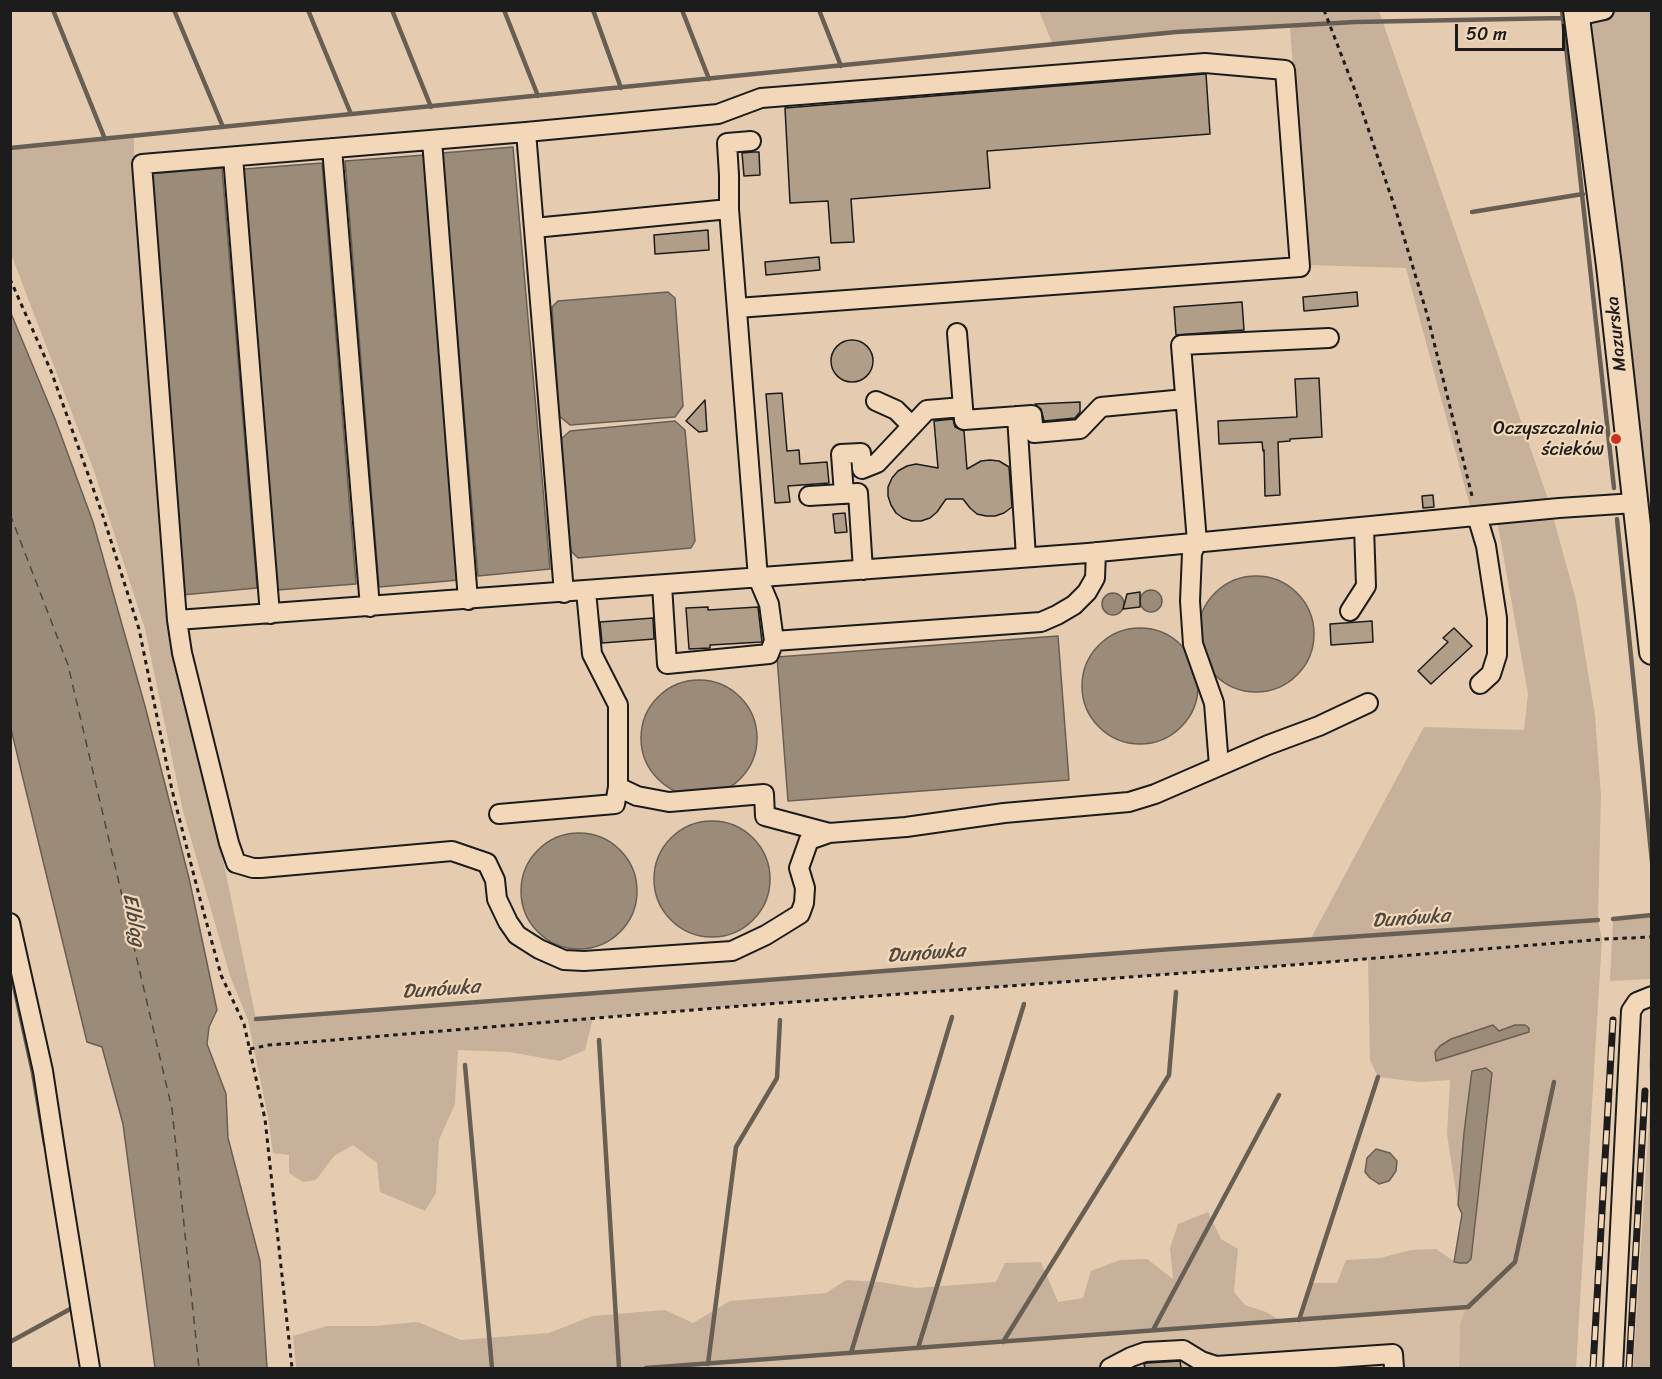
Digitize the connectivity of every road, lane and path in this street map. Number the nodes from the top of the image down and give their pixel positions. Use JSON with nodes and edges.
{"nodes":[{"id":1,"x":1324,"y":10,"type":"edge"},
{"id":2,"x":1604,"y":10,"type":"edge"},
{"id":3,"x":1576,"y":13,"type":"edge"},
{"id":4,"x":526,"y":132,"type":"junction"},
{"id":5,"x":432,"y":140,"type":"junction"},
{"id":6,"x":751,"y":141,"type":"dead end"},
{"id":7,"x":332,"y":148,"type":"junction"},
{"id":8,"x":233,"y":157,"type":"junction"},
{"id":9,"x":729,"y":209,"type":"junction"},
{"id":10,"x":534,"y":228,"type":"junction"},
{"id":11,"x":10,"y":279,"type":"edge"},
{"id":12,"x":737,"y":308,"type":"junction"},
{"id":13,"x":957,"y":333,"type":"dead end"},
{"id":14,"x":1329,"y":338,"type":"dead end"},
{"id":15,"x":1185,"y":399,"type":"junction"},
{"id":16,"x":876,"y":401,"type":"dead end"},
{"id":17,"x":963,"y":407,"type":"junction"},
{"id":18,"x":1017,"y":416,"type":"junction"},
{"id":19,"x":912,"y":426,"type":"junction"},
{"id":20,"x":844,"y":494,"type":"junction"},
{"id":21,"x":809,"y":496,"type":"dead end"},
{"id":22,"x":1635,"y":503,"type":"junction"},
{"id":23,"x":1477,"y":516,"type":"junction"},
{"id":24,"x":1364,"y":527,"type":"junction"},
{"id":25,"x":1197,"y":542,"type":"junction"},
{"id":26,"x":1096,"y":552,"type":"junction"},
{"id":27,"x":1026,"y":557,"type":"junction"},
{"id":28,"x":863,"y":570,"type":"junction"},
{"id":29,"x":758,"y":578,"type":"junction"},
{"id":30,"x":662,"y":585,"type":"junction"},
{"id":31,"x":586,"y":591,"type":"junction"},
{"id":32,"x":564,"y":593,"type":"junction"},
{"id":33,"x":468,"y":600,"type":"junction"},
{"id":34,"x":370,"y":607,"type":"junction"},
{"id":35,"x":1350,"y":611,"type":"dead end"},
{"id":36,"x":270,"y":614,"type":"junction"},
{"id":37,"x":177,"y":621,"type":"junction"},
{"id":38,"x":774,"y":641,"type":"junction"},
{"id":39,"x":1652,"y":652,"type":"edge"},
{"id":40,"x":1480,"y":684,"type":"dead end"},
{"id":41,"x":1368,"y":703,"type":"dead end"},
{"id":42,"x":1220,"y":766,"type":"junction"},
{"id":43,"x":618,"y":788,"type":"junction"},
{"id":44,"x":499,"y":814,"type":"dead end"},
{"id":45,"x":829,"y":833,"type":"junction"},
{"id":46,"x":10,"y":923,"type":"edge"},
{"id":47,"x":1652,"y":936,"type":"edge"},
{"id":48,"x":1652,"y":996,"type":"edge"},
{"id":49,"x":250,"y":1049,"type":"junction"},
{"id":50,"x":90,"y":1368,"type":"edge"},
{"id":51,"x":292,"y":1368,"type":"edge"},
{"id":52,"x":1110,"y":1368,"type":"edge"},
{"id":53,"x":1394,"y":1368,"type":"edge"},
{"id":54,"x":1613,"y":1368,"type":"edge"}],
"edges":[{"from":1,"to":23,"type":"path"},
{"from":2,"to":3,"type":"street","name":"Mazurska"},
{"from":3,"to":22,"type":"main road","name":"Mazurska"},
{"from":4,"to":5,"type":"street"},
{"from":4,"to":10,"type":"street"},
{"from":4,"to":12,"type":"street"},
{"from":5,"to":7,"type":"street"},
{"from":5,"to":33,"type":"street"},
{"from":6,"to":9,"type":"street"},
{"from":7,"to":8,"type":"street"},
{"from":7,"to":34,"type":"street"},
{"from":8,"to":36,"type":"street"},
{"from":8,"to":37,"type":"street"},
{"from":9,"to":10,"type":"street"},
{"from":9,"to":12,"type":"street"},
{"from":10,"to":32,"type":"street"},
{"from":11,"to":49,"type":"path"},
{"from":12,"to":29,"type":"street"},
{"from":13,"to":17,"type":"street"},
{"from":14,"to":15,"type":"street"},
{"from":15,"to":18,"type":"street"},
{"from":15,"to":25,"type":"street"},
{"from":16,"to":19,"type":"street"},
{"from":17,"to":18,"type":"street"},
{"from":17,"to":19,"type":"street"},
{"from":18,"to":27,"type":"street"},
{"from":19,"to":20,"type":"street"},
{"from":20,"to":21,"type":"street"},
{"from":20,"to":28,"type":"street"},
{"from":22,"to":23,"type":"street"},
{"from":22,"to":39,"type":"main road","name":"Mazurska"},
{"from":23,"to":24,"type":"street"},
{"from":23,"to":40,"type":"street"},
{"from":24,"to":25,"type":"street"},
{"from":24,"to":35,"type":"street"},
{"from":25,"to":26,"type":"street"},
{"from":25,"to":42,"type":"street"},
{"from":26,"to":27,"type":"street"},
{"from":26,"to":38,"type":"street"},
{"from":27,"to":28,"type":"street"},
{"from":28,"to":29,"type":"street"},
{"from":29,"to":30,"type":"street"},
{"from":29,"to":38,"type":"street"},
{"from":30,"to":31,"type":"street"},
{"from":30,"to":38,"type":"street"},
{"from":31,"to":32,"type":"street"},
{"from":31,"to":43,"type":"street"},
{"from":32,"to":33,"type":"street"},
{"from":33,"to":34,"type":"street"},
{"from":34,"to":36,"type":"street"},
{"from":36,"to":37,"type":"street"},
{"from":37,"to":45,"type":"street"},
{"from":41,"to":42,"type":"street"},
{"from":42,"to":45,"type":"street"},
{"from":43,"to":44,"type":"street"},
{"from":43,"to":45,"type":"street"},
{"from":46,"to":50,"type":"street"},
{"from":47,"to":49,"type":"path"},
{"from":48,"to":54,"type":"street"},
{"from":49,"to":51,"type":"path"},
{"from":52,"to":53,"type":"street"}]}
